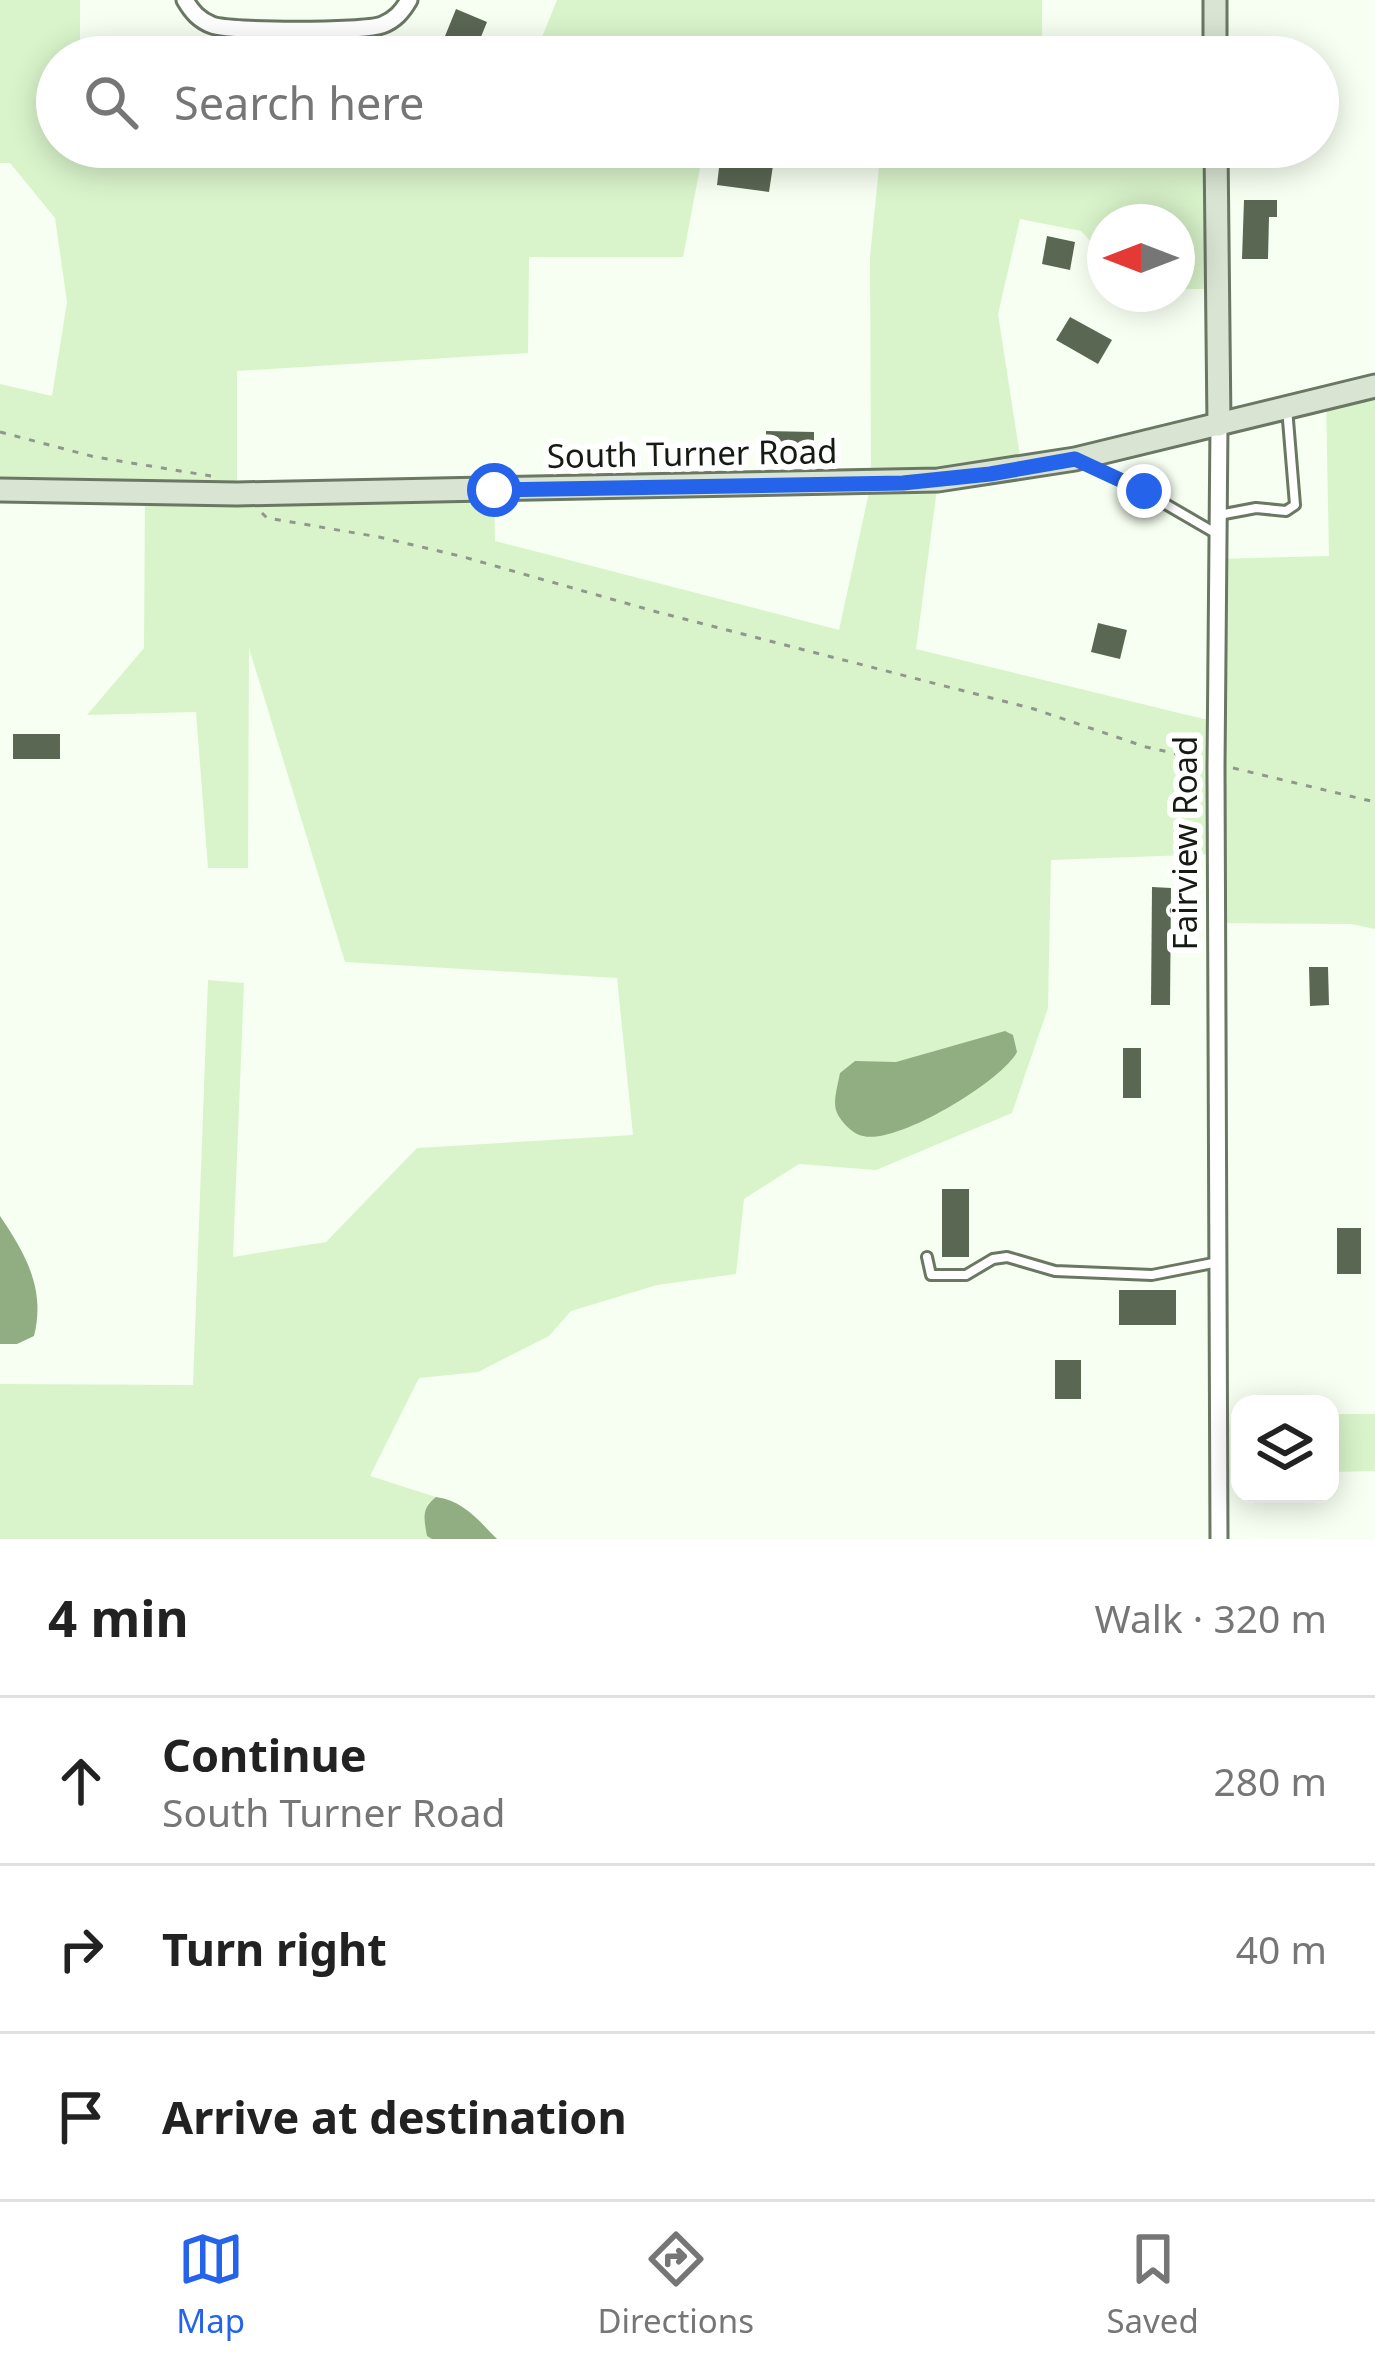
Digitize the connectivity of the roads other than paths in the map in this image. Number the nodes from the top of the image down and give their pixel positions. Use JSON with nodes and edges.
{"nodes":[{"id":1,"x":185,"y":0,"type":"edge"},
{"id":2,"x":409,"y":0,"type":"edge"},
{"id":3,"x":1215,"y":0,"type":"edge"},
{"id":4,"x":1216,"y":36,"type":"edge"},
{"id":5,"x":1216,"y":168,"type":"edge"},
{"id":6,"x":1375,"y":386,"type":"edge"},
{"id":7,"x":1287,"y":408,"type":"junction"},
{"id":8,"x":1219,"y":425,"type":"junction"},
{"id":9,"x":1075,"y":459,"type":"junction"},
{"id":10,"x":0,"y":490,"type":"edge"},
{"id":11,"x":1217,"y":515,"type":"junction"},
{"id":12,"x":1217,"y":534,"type":"junction"},
{"id":13,"x":927,"y":1257,"type":"dead end"},
{"id":14,"x":1220,"y":1262,"type":"junction"},
{"id":15,"x":1219,"y":1539,"type":"edge"}],
"edges":[{"from":1,"to":2,"type":"street"},
{"from":3,"to":4,"type":"street"},
{"from":5,"to":8,"type":"street","name":"Fairview Road"},
{"from":6,"to":7,"type":"street","name":"South Turner Road"},
{"from":7,"to":8,"type":"street","name":"South Turner Road"},
{"from":7,"to":11,"type":"lane"},
{"from":8,"to":9,"type":"street","name":"South Turner Road"},
{"from":8,"to":11,"type":"street","name":"Fairview Road"},
{"from":9,"to":10,"type":"street","name":"South Turner Road"},
{"from":9,"to":12,"type":"lane"},
{"from":11,"to":12,"type":"street","name":"Fairview Road"},
{"from":12,"to":14,"type":"street","name":"Fairview Road"},
{"from":13,"to":14,"type":"lane"},
{"from":14,"to":15,"type":"street","name":"Fairview Road"}]}
